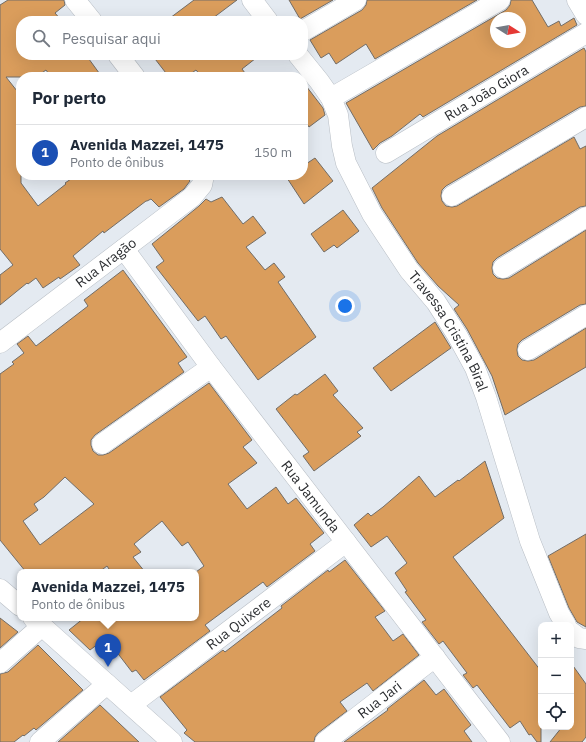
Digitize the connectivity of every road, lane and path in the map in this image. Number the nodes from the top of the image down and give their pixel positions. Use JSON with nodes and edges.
{"nodes":[{"id":1,"x":75,"y":0,"type":"edge"},
{"id":2,"x":252,"y":0,"type":"edge"},
{"id":3,"x":356,"y":0,"type":"edge"},
{"id":4,"x":500,"y":0,"type":"edge"},
{"id":5,"x":577,"y":0,"type":"edge"},
{"id":6,"x":586,"y":15,"type":"edge"},
{"id":7,"x":88,"y":16,"type":"edge"},
{"id":8,"x":264,"y":16,"type":"edge"},
{"id":9,"x":308,"y":28,"type":"edge"},
{"id":10,"x":586,"y":33,"type":"edge"},
{"id":11,"x":122,"y":60,"type":"edge"},
{"id":12,"x":302,"y":60,"type":"edge"},
{"id":13,"x":131,"y":72,"type":"edge"},
{"id":14,"x":331,"y":98,"type":"junction"},
{"id":15,"x":586,"y":117,"type":"edge"},
{"id":16,"x":386,"y":153,"type":"dead end"},
{"id":17,"x":203,"y":180,"type":"edge"},
{"id":18,"x":452,"y":196,"type":"dead end"},
{"id":19,"x":586,"y":217,"type":"edge"},
{"id":20,"x":124,"y":250,"type":"junction"},
{"id":21,"x":503,"y":268,"type":"dead end"},
{"id":22,"x":586,"y":315,"type":"edge"},
{"id":23,"x":0,"y":343,"type":"edge"},
{"id":24,"x":528,"y":350,"type":"dead end"},
{"id":25,"x":211,"y":367,"type":"junction"},
{"id":26,"x":102,"y":444,"type":"dead end"},
{"id":27,"x":346,"y":542,"type":"junction"},
{"id":28,"x":0,"y":589,"type":"edge"},
{"id":29,"x":17,"y":603,"type":"edge"},
{"id":30,"x":38,"y":622,"type":"edge"},
{"id":31,"x":564,"y":622,"type":"edge"},
{"id":32,"x":574,"y":634,"type":"edge"},
{"id":33,"x":586,"y":639,"type":"edge"},
{"id":34,"x":435,"y":657,"type":"junction"},
{"id":35,"x":0,"y":663,"type":"edge"},
{"id":36,"x":107,"y":684,"type":"junction"},
{"id":37,"x":131,"y":706,"type":"junction"},
{"id":38,"x":40,"y":742,"type":"edge"},
{"id":39,"x":172,"y":742,"type":"edge"},
{"id":40,"x":325,"y":742,"type":"edge"},
{"id":41,"x":500,"y":742,"type":"edge"}],
"edges":[{"from":1,"to":7,"type":"street"},
{"from":2,"to":8,"type":"street"},
{"from":3,"to":9,"type":"street"},
{"from":4,"to":14,"type":"street"},
{"from":5,"to":6,"type":"street"},
{"from":10,"to":16,"type":"street","name":"Rua João Giora"},
{"from":11,"to":13,"type":"street"},
{"from":12,"to":14,"type":"street","name":"Travessa Cristina Biral"},
{"from":14,"to":31,"type":"street","name":"Travessa Cristina Biral"},
{"from":15,"to":18,"type":"street"},
{"from":17,"to":20,"type":"street","name":"Rua Aragão"},
{"from":19,"to":21,"type":"street"},
{"from":20,"to":23,"type":"street","name":"Rua Aragão"},
{"from":20,"to":25,"type":"street","name":"Rua Jamunda"},
{"from":22,"to":24,"type":"street"},
{"from":25,"to":26,"type":"street"},
{"from":25,"to":27,"type":"street","name":"Rua Jamunda"},
{"from":27,"to":34,"type":"street","name":"Rua Jamunda"},
{"from":27,"to":37,"type":"street","name":"Rua Quixere"},
{"from":28,"to":29,"type":"street"},
{"from":30,"to":35,"type":"street"},
{"from":30,"to":36,"type":"street"},
{"from":32,"to":33,"type":"street"},
{"from":34,"to":40,"type":"street","name":"Rua Jari"},
{"from":34,"to":41,"type":"street","name":"Rua Jamunda"},
{"from":36,"to":37,"type":"street"},
{"from":36,"to":38,"type":"street"},
{"from":37,"to":39,"type":"street"}]}
